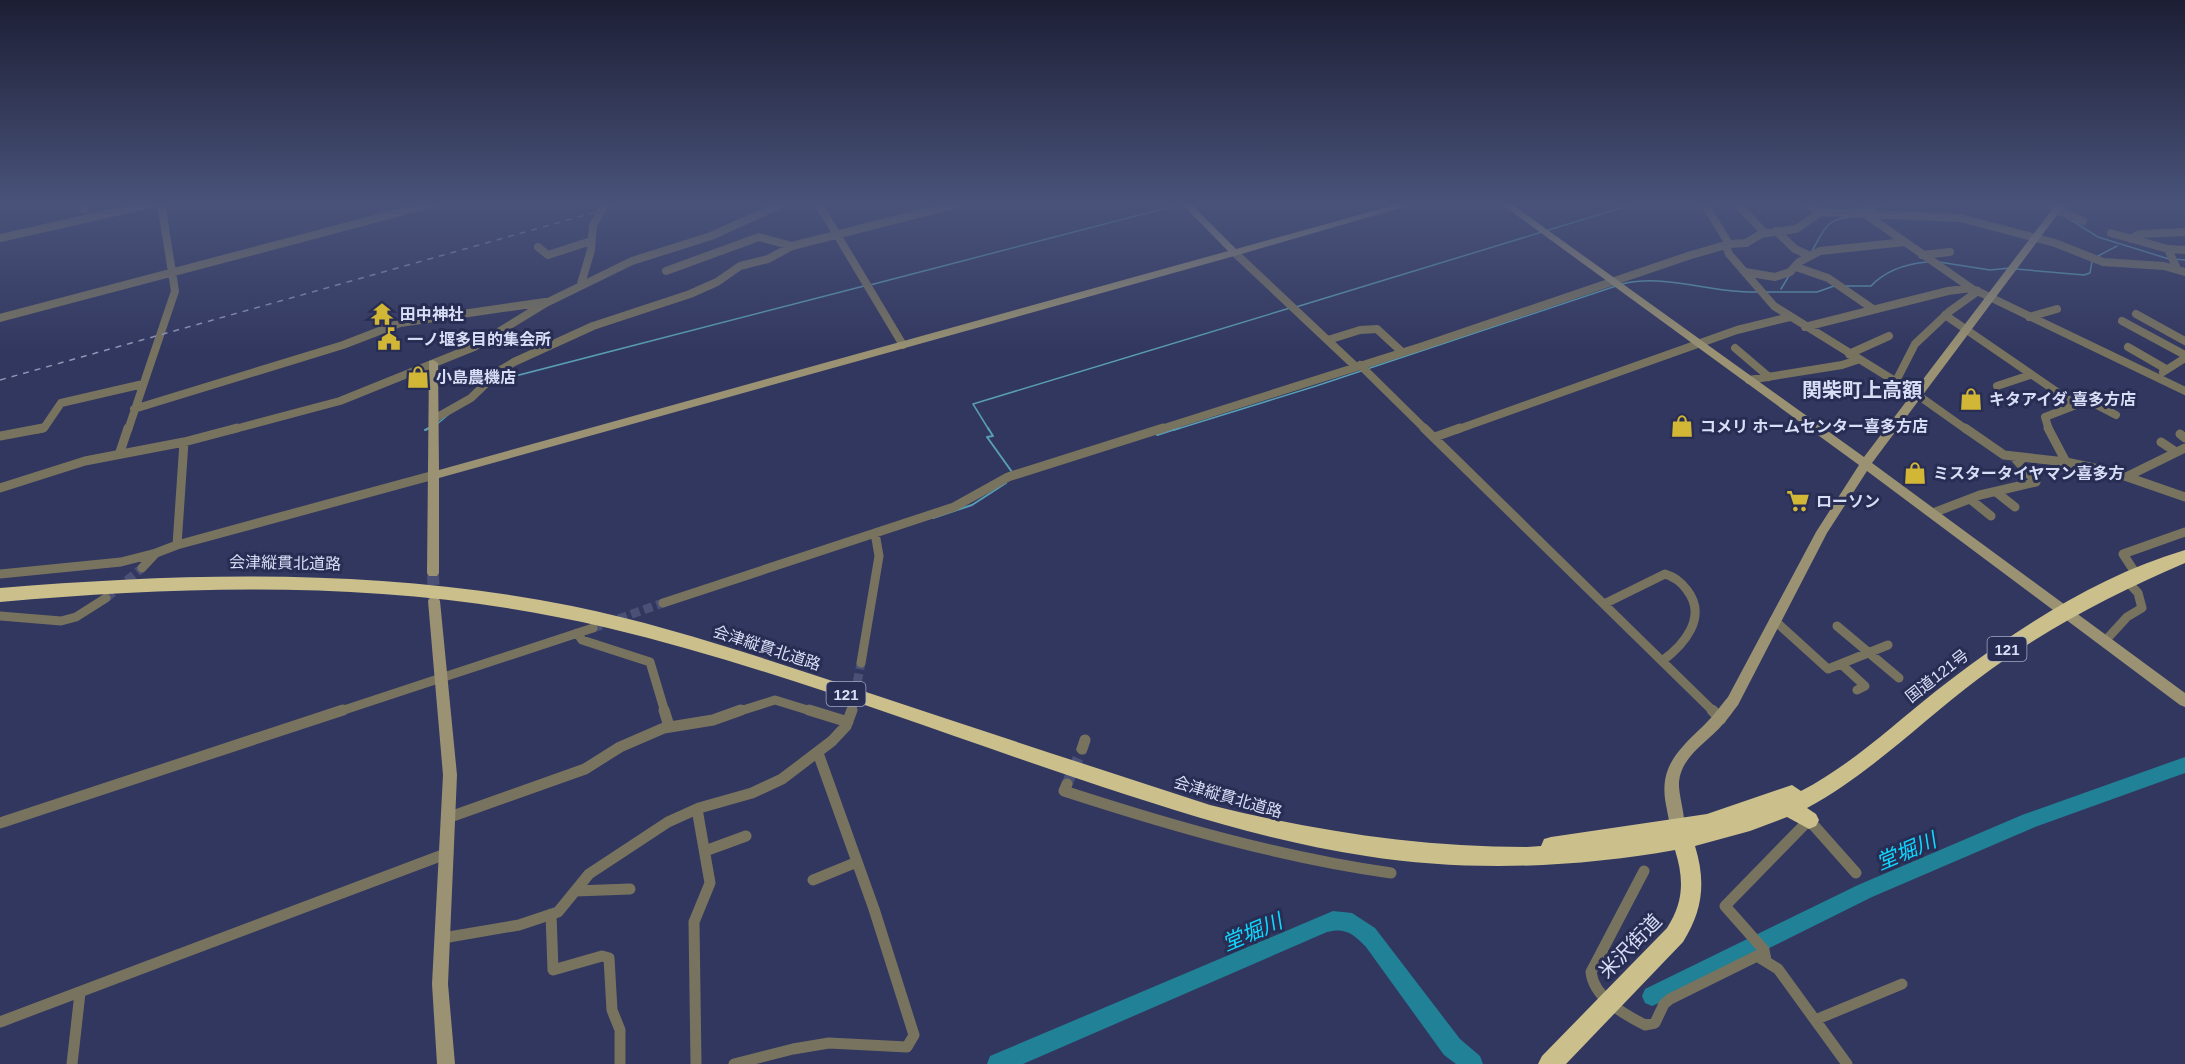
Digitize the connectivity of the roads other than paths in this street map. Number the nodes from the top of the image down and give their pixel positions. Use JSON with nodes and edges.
{"nodes":[{"id":1,"x":168,"y":253,"type":"edge"},
{"id":2,"x":246,"y":253,"type":"edge"},
{"id":3,"x":588,"y":253,"type":"edge"},
{"id":4,"x":658,"y":253,"type":"edge"},
{"id":5,"x":716,"y":253,"type":"edge"},
{"id":6,"x":780,"y":253,"type":"edge"},
{"id":7,"x":848,"y":253,"type":"edge"},
{"id":8,"x":1235,"y":253,"type":"joint"},
{"id":9,"x":1573,"y":253,"type":"edge"},
{"id":10,"x":1702,"y":253,"type":"edge"},
{"id":11,"x":1728,"y":253,"type":"edge"},
{"id":12,"x":1803,"y":253,"type":"edge"},
{"id":13,"x":1815,"y":253,"type":"edge"},
{"id":14,"x":1919,"y":253,"type":"edge"},
{"id":15,"x":1944,"y":253,"type":"edge"},
{"id":16,"x":2025,"y":253,"type":"edge"},
{"id":17,"x":2082,"y":253,"type":"edge"},
{"id":18,"x":2170,"y":253,"type":"edge"},
{"id":19,"x":1808,"y":255,"type":"junction"},
{"id":20,"x":1922,"y":255,"type":"junction"},
{"id":21,"x":2185,"y":263,"type":"edge"},
{"id":22,"x":2175,"y":265,"type":"junction"},
{"id":23,"x":1796,"y":267,"type":"junction"},
{"id":24,"x":666,"y":271,"type":"dead end"},
{"id":25,"x":172,"y":272,"type":"junction"},
{"id":26,"x":1745,"y":272,"type":"junction"},
{"id":27,"x":2185,"y":272,"type":"edge"},
{"id":28,"x":1613,"y":281,"type":"junction"},
{"id":29,"x":581,"y":284,"type":"junction"},
{"id":30,"x":1974,"y":290,"type":"junction"},
{"id":31,"x":1992,"y":298,"type":"junction"},
{"id":32,"x":548,"y":302,"type":"junction"},
{"id":33,"x":1873,"y":309,"type":"junction"},
{"id":34,"x":2057,"y":309,"type":"dead end"},
{"id":35,"x":2136,"y":314,"type":"dead end"},
{"id":36,"x":1945,"y":315,"type":"junction"},
{"id":37,"x":1790,"y":317,"type":"junction"},
{"id":38,"x":2030,"y":317,"type":"junction"},
{"id":39,"x":0,"y":318,"type":"edge"},
{"id":40,"x":2122,"y":321,"type":"dead end"},
{"id":41,"x":1805,"y":327,"type":"junction"},
{"id":42,"x":1966,"y":330,"type":"junction"},
{"id":43,"x":1889,"y":336,"type":"dead end"},
{"id":44,"x":1328,"y":340,"type":"junction"},
{"id":45,"x":2185,"y":341,"type":"edge"},
{"id":46,"x":1699,"y":343,"type":"junction"},
{"id":47,"x":903,"y":345,"type":"junction"},
{"id":48,"x":2128,"y":347,"type":"dead end"},
{"id":49,"x":1735,"y":348,"type":"dead end"},
{"id":50,"x":1402,"y":352,"type":"junction"},
{"id":51,"x":1849,"y":354,"type":"junction"},
{"id":52,"x":2185,"y":356,"type":"edge"},
{"id":53,"x":1857,"y":360,"type":"junction"},
{"id":54,"x":433,"y":363,"type":"junction"},
{"id":55,"x":1357,"y":365,"type":"junction"},
{"id":56,"x":2166,"y":369,"type":"junction"},
{"id":57,"x":2030,"y":375,"type":"junction"},
{"id":58,"x":1769,"y":377,"type":"junction"},
{"id":59,"x":2157,"y":377,"type":"junction"},
{"id":60,"x":1749,"y":380,"type":"junction"},
{"id":61,"x":2185,"y":380,"type":"edge"},
{"id":62,"x":1895,"y":383,"type":"junction"},
{"id":63,"x":143,"y":384,"type":"junction"},
{"id":64,"x":1996,"y":386,"type":"dead end"},
{"id":65,"x":2176,"y":387,"type":"junction"},
{"id":66,"x":2185,"y":391,"type":"edge"},
{"id":67,"x":1919,"y":396,"type":"junction"},
{"id":68,"x":2076,"y":405,"type":"junction"},
{"id":69,"x":135,"y":409,"type":"junction"},
{"id":70,"x":2116,"y":415,"type":"dead end"},
{"id":71,"x":434,"y":419,"type":"junction"},
{"id":72,"x":0,"y":436,"type":"edge"},
{"id":73,"x":1434,"y":437,"type":"junction"},
{"id":74,"x":184,"y":442,"type":"junction"},
{"id":75,"x":2161,"y":442,"type":"dead end"},
{"id":76,"x":2181,"y":450,"type":"edge"},
{"id":77,"x":120,"y":452,"type":"junction"},
{"id":78,"x":2013,"y":456,"type":"junction"},
{"id":79,"x":2066,"y":462,"type":"junction"},
{"id":80,"x":1865,"y":464,"type":"junction"},
{"id":81,"x":434,"y":475,"type":"junction"},
{"id":82,"x":2128,"y":477,"type":"junction"},
{"id":83,"x":0,"y":488,"type":"edge"},
{"id":84,"x":1996,"y":492,"type":"junction"},
{"id":85,"x":2185,"y":497,"type":"edge"},
{"id":86,"x":1970,"y":499,"type":"junction"},
{"id":87,"x":2015,"y":507,"type":"dead end"},
{"id":88,"x":1933,"y":513,"type":"junction"},
{"id":89,"x":1991,"y":516,"type":"dead end"},
{"id":90,"x":2185,"y":532,"type":"edge"},
{"id":91,"x":874,"y":533,"type":"junction"},
{"id":92,"x":177,"y":545,"type":"junction"},
{"id":93,"x":156,"y":553,"type":"junction"},
{"id":94,"x":2185,"y":556,"type":"edge"},
{"id":95,"x":142,"y":568,"type":"tunnel mouth"},
{"id":96,"x":432,"y":573,"type":"tunnel mouth"},
{"id":97,"x":0,"y":574,"type":"edge"},
{"id":98,"x":2133,"y":579,"type":"junction"},
{"id":99,"x":0,"y":589,"type":"edge"},
{"id":100,"x":0,"y":595,"type":"edge"},
{"id":101,"x":106,"y":598,"type":"tunnel mouth"},
{"id":102,"x":434,"y":601,"type":"tunnel mouth"},
{"id":103,"x":663,"y":603,"type":"tunnel mouth"},
{"id":104,"x":1604,"y":604,"type":"junction"},
{"id":105,"x":2067,"y":613,"type":"junction"},
{"id":106,"x":0,"y":616,"type":"edge"},
{"id":107,"x":1774,"y":620,"type":"junction"},
{"id":108,"x":1837,"y":626,"type":"dead end"},
{"id":109,"x":593,"y":628,"type":"tunnel mouth"},
{"id":110,"x":578,"y":633,"type":"junction"},
{"id":111,"x":2105,"y":641,"type":"junction"},
{"id":112,"x":1888,"y":645,"type":"dead end"},
{"id":113,"x":1870,"y":652,"type":"junction"},
{"id":114,"x":1662,"y":661,"type":"junction"},
{"id":115,"x":861,"y":663,"type":"tunnel mouth"},
{"id":116,"x":1841,"y":664,"type":"junction"},
{"id":117,"x":442,"y":676,"type":"junction"},
{"id":118,"x":1899,"y":678,"type":"dead end"},
{"id":119,"x":1857,"y":690,"type":"dead end"},
{"id":120,"x":2185,"y":701,"type":"edge"},
{"id":121,"x":852,"y":709,"type":"tunnel mouth"},
{"id":122,"x":1721,"y":719,"type":"junction"},
{"id":123,"x":848,"y":722,"type":"junction"},
{"id":124,"x":669,"y":726,"type":"junction"},
{"id":125,"x":818,"y":753,"type":"junction"},
{"id":126,"x":1848,"y":770,"type":"junction"},
{"id":127,"x":1067,"y":784,"type":"dead end"},
{"id":128,"x":1797,"y":802,"type":"junction"},
{"id":129,"x":697,"y":809,"type":"junction"},
{"id":130,"x":450,"y":817,"type":"junction"},
{"id":131,"x":1809,"y":820,"type":"junction"},
{"id":132,"x":0,"y":823,"type":"edge"},
{"id":133,"x":1680,"y":834,"type":"junction"},
{"id":134,"x":746,"y":836,"type":"dead end"},
{"id":135,"x":705,"y":850,"type":"junction"},
{"id":136,"x":448,"y":853,"type":"junction"},
{"id":137,"x":857,"y":862,"type":"junction"},
{"id":138,"x":1644,"y":871,"type":"dead end"},
{"id":139,"x":1391,"y":873,"type":"dead end"},
{"id":140,"x":1856,"y":873,"type":"dead end"},
{"id":141,"x":813,"y":880,"type":"dead end"},
{"id":142,"x":630,"y":888,"type":"dead end"},
{"id":143,"x":575,"y":891,"type":"junction"},
{"id":144,"x":551,"y":914,"type":"junction"},
{"id":145,"x":443,"y":938,"type":"junction"},
{"id":146,"x":1765,"y":955,"type":"junction"},
{"id":147,"x":1902,"y":984,"type":"dead end"},
{"id":148,"x":80,"y":993,"type":"junction"},
{"id":149,"x":1610,"y":1002,"type":"junction"},
{"id":150,"x":1815,"y":1020,"type":"junction"},
{"id":151,"x":0,"y":1022,"type":"edge"},
{"id":152,"x":72,"y":1064,"type":"edge"},
{"id":153,"x":446,"y":1064,"type":"edge"},
{"id":154,"x":620,"y":1064,"type":"edge"},
{"id":155,"x":696,"y":1064,"type":"edge"},
{"id":156,"x":734,"y":1064,"type":"edge"},
{"id":157,"x":1550,"y":1064,"type":"edge"},
{"id":158,"x":1847,"y":1064,"type":"edge"}],
"edges":[{"from":1,"to":25,"type":"street"},
{"from":2,"to":25,"type":"street"},
{"from":3,"to":29,"type":"street"},
{"from":4,"to":29,"type":"street"},
{"from":5,"to":24,"type":"street"},
{"from":6,"to":71,"type":"street"},
{"from":7,"to":47,"type":"street"},
{"from":8,"to":44,"type":"street"},
{"from":8,"to":47,"type":"street"},
{"from":9,"to":28,"type":"street"},
{"from":10,"to":28,"type":"street"},
{"from":11,"to":26,"type":"street"},
{"from":12,"to":19,"type":"street"},
{"from":13,"to":19,"type":"street"},
{"from":14,"to":20,"type":"street"},
{"from":15,"to":20,"type":"street"},
{"from":16,"to":31,"type":"street"},
{"from":17,"to":22,"type":"street"},
{"from":18,"to":22,"type":"street"},
{"from":19,"to":23,"type":"street"},
{"from":20,"to":30,"type":"street"},
{"from":21,"to":22,"type":"street"},
{"from":22,"to":27,"type":"street"},
{"from":23,"to":26,"type":"street"},
{"from":23,"to":33,"type":"street"},
{"from":25,"to":39,"type":"street"},
{"from":25,"to":63,"type":"street"},
{"from":26,"to":37,"type":"street"},
{"from":28,"to":46,"type":"street"},
{"from":28,"to":50,"type":"street"},
{"from":29,"to":32,"type":"street"},
{"from":30,"to":31,"type":"street"},
{"from":30,"to":33,"type":"street"},
{"from":30,"to":36,"type":"street"},
{"from":31,"to":38,"type":"street"},
{"from":31,"to":42,"type":"street"},
{"from":32,"to":54,"type":"street"},
{"from":32,"to":69,"type":"street"},
{"from":33,"to":41,"type":"street"},
{"from":34,"to":38,"type":"street"},
{"from":35,"to":45,"type":"street"},
{"from":36,"to":42,"type":"street"},
{"from":36,"to":62,"type":"street"},
{"from":37,"to":41,"type":"street"},
{"from":37,"to":46,"type":"street"},
{"from":38,"to":59,"type":"street"},
{"from":40,"to":52,"type":"street"},
{"from":41,"to":51,"type":"street"},
{"from":42,"to":57,"type":"street"},
{"from":42,"to":67,"type":"street"},
{"from":43,"to":51,"type":"street"},
{"from":44,"to":50,"type":"street"},
{"from":44,"to":55,"type":"street"},
{"from":46,"to":60,"type":"street"},
{"from":46,"to":73,"type":"street"},
{"from":47,"to":81,"type":"street"},
{"from":48,"to":56,"type":"street"},
{"from":49,"to":58,"type":"street"},
{"from":50,"to":55,"type":"street"},
{"from":51,"to":53,"type":"street"},
{"from":52,"to":56,"type":"street"},
{"from":53,"to":58,"type":"street"},
{"from":53,"to":62,"type":"street"},
{"from":54,"to":71,"type":"street"},
{"from":54,"to":74,"type":"street"},
{"from":55,"to":73,"type":"street"},
{"from":55,"to":91,"type":"street"},
{"from":56,"to":59,"type":"street"},
{"from":57,"to":64,"type":"street"},
{"from":57,"to":68,"type":"street"},
{"from":58,"to":60,"type":"street"},
{"from":59,"to":65,"type":"street"},
{"from":60,"to":80,"type":"street"},
{"from":61,"to":65,"type":"street"},
{"from":62,"to":67,"type":"street"},
{"from":63,"to":69,"type":"street"},
{"from":63,"to":72,"type":"street"},
{"from":65,"to":66,"type":"street"},
{"from":67,"to":78,"type":"street"},
{"from":67,"to":80,"type":"street"},
{"from":68,"to":70,"type":"street"},
{"from":68,"to":79,"type":"street"},
{"from":69,"to":77,"type":"street"},
{"from":71,"to":81,"type":"street"},
{"from":73,"to":104,"type":"street"},
{"from":74,"to":77,"type":"street"},
{"from":74,"to":92,"type":"street"},
{"from":75,"to":76,"type":"street"},
{"from":76,"to":82,"type":"street"},
{"from":77,"to":83,"type":"street"},
{"from":78,"to":79,"type":"street"},
{"from":78,"to":84,"type":"street"},
{"from":79,"to":82,"type":"street"},
{"from":80,"to":88,"type":"street"},
{"from":80,"to":107,"type":"street"},
{"from":81,"to":92,"type":"street"},
{"from":81,"to":96,"type":"street"},
{"from":82,"to":85,"type":"street"},
{"from":84,"to":86,"type":"street"},
{"from":84,"to":87,"type":"street"},
{"from":86,"to":88,"type":"street"},
{"from":86,"to":89,"type":"street"},
{"from":88,"to":105,"type":"street"},
{"from":90,"to":98,"type":"street"},
{"from":91,"to":103,"type":"street"},
{"from":91,"to":115,"type":"street"},
{"from":92,"to":93,"type":"street"},
{"from":93,"to":95,"type":"street"},
{"from":93,"to":97,"type":"street"},
{"from":94,"to":98,"type":"highway","name":"国道121号","number":"121"},
{"from":98,"to":105,"type":"highway","name":"国道121号","number":"121"},
{"from":98,"to":111,"type":"street"},
{"from":99,"to":133,"type":"highway","name":"会津縦貫北道路","number":"121"},
{"from":100,"to":133,"type":"highway","name":"会津縦貫北道路","number":"121"},
{"from":101,"to":106,"type":"street"},
{"from":102,"to":117,"type":"street"},
{"from":104,"to":114,"type":"street"},
{"from":104,"to":114,"type":"street"},
{"from":105,"to":111,"type":"street"},
{"from":105,"to":126,"type":"highway","name":"国道121号","number":"121"},
{"from":107,"to":116,"type":"street"},
{"from":107,"to":122,"type":"street"},
{"from":108,"to":113,"type":"street"},
{"from":109,"to":110,"type":"street"},
{"from":110,"to":117,"type":"street"},
{"from":110,"to":124,"type":"street"},
{"from":111,"to":120,"type":"street"},
{"from":112,"to":113,"type":"street"},
{"from":113,"to":116,"type":"street"},
{"from":113,"to":118,"type":"street"},
{"from":114,"to":122,"type":"street"},
{"from":116,"to":119,"type":"street"},
{"from":117,"to":130,"type":"street"},
{"from":117,"to":132,"type":"street"},
{"from":121,"to":123,"type":"street"},
{"from":122,"to":133,"type":"street"},
{"from":123,"to":124,"type":"street"},
{"from":123,"to":125,"type":"street"},
{"from":124,"to":130,"type":"street"},
{"from":125,"to":129,"type":"street"},
{"from":125,"to":137,"type":"street"},
{"from":126,"to":128,"type":"highway","name":"国道121号","number":"121"},
{"from":126,"to":133,"type":"highway","name":"国道121号","number":"121"},
{"from":127,"to":139,"type":"street"},
{"from":128,"to":131,"type":"highway"},
{"from":128,"to":133,"type":"highway","name":"国道121号","number":"121"},
{"from":129,"to":135,"type":"street"},
{"from":129,"to":143,"type":"street"},
{"from":130,"to":136,"type":"street"},
{"from":131,"to":140,"type":"street"},
{"from":131,"to":146,"type":"street"},
{"from":133,"to":149,"type":"highway","name":"米沢街道"},
{"from":134,"to":135,"type":"street"},
{"from":135,"to":155,"type":"street"},
{"from":136,"to":145,"type":"street"},
{"from":136,"to":148,"type":"street"},
{"from":137,"to":141,"type":"street"},
{"from":137,"to":156,"type":"street"},
{"from":138,"to":149,"type":"street"},
{"from":142,"to":143,"type":"street"},
{"from":143,"to":144,"type":"street"},
{"from":144,"to":145,"type":"street"},
{"from":144,"to":154,"type":"street"},
{"from":145,"to":153,"type":"street"},
{"from":146,"to":149,"type":"street"},
{"from":146,"to":150,"type":"street"},
{"from":147,"to":150,"type":"street"},
{"from":148,"to":151,"type":"street"},
{"from":148,"to":152,"type":"street"},
{"from":149,"to":157,"type":"highway","name":"米沢街道"},
{"from":150,"to":158,"type":"street"}]}
